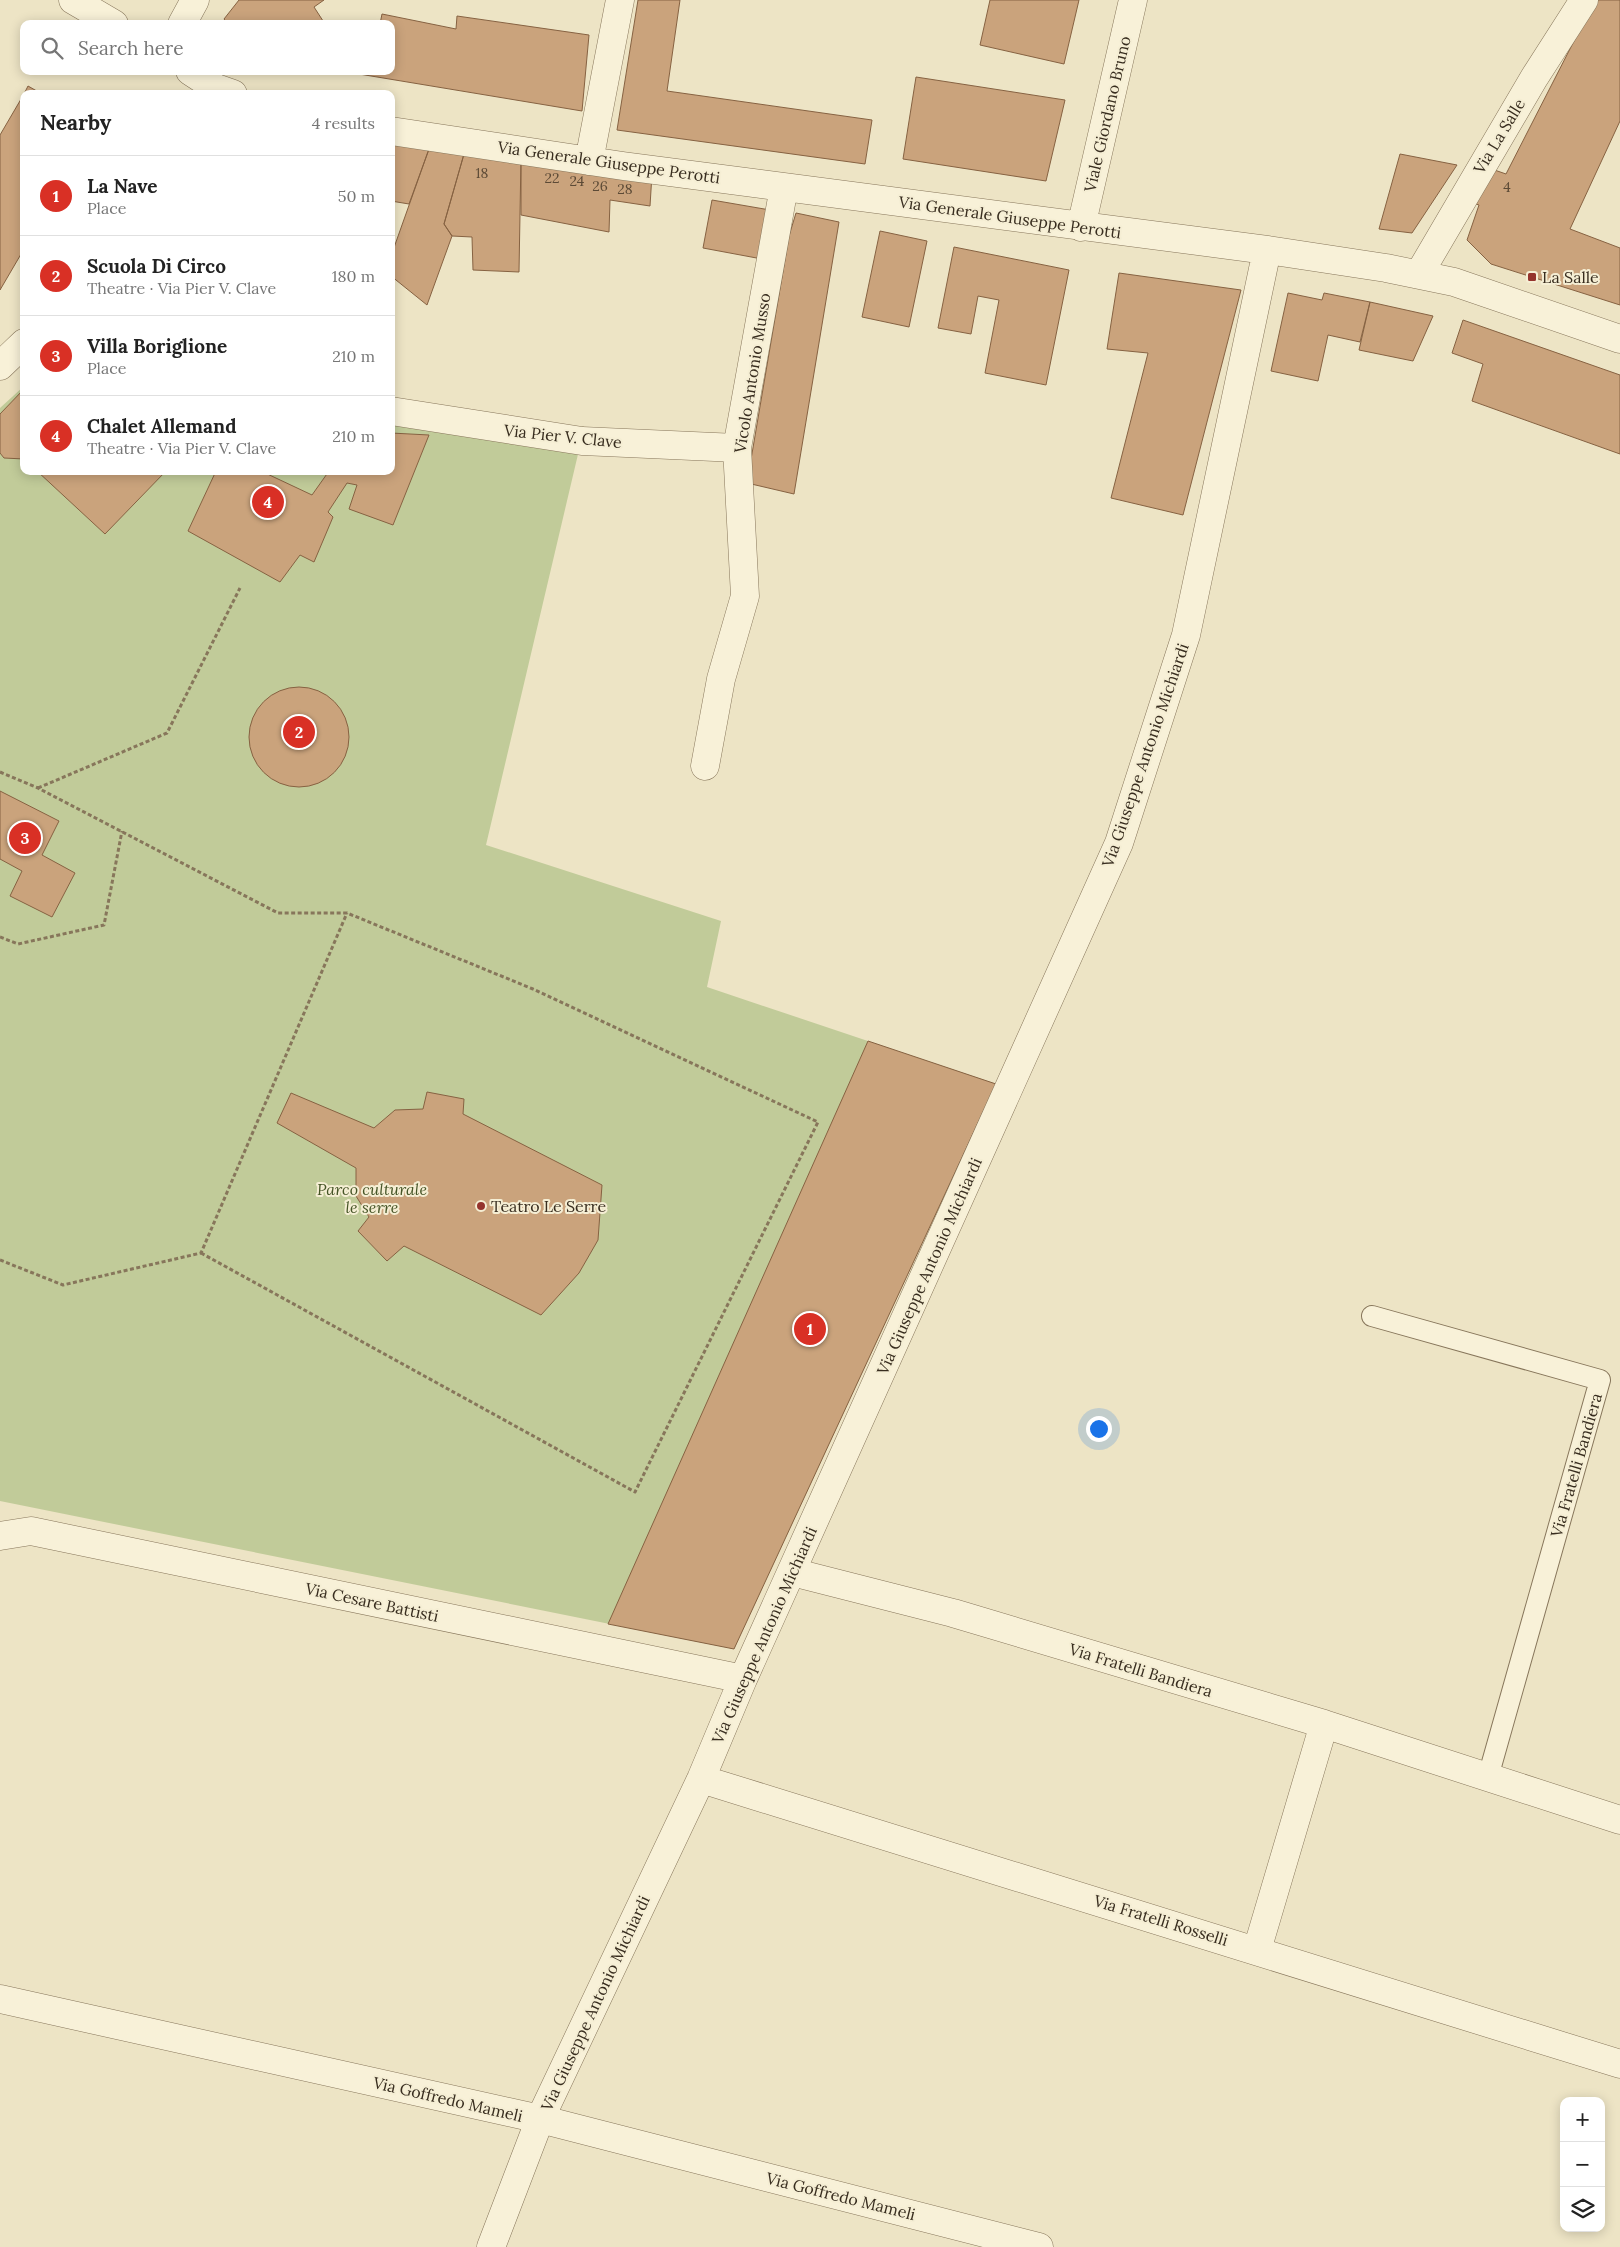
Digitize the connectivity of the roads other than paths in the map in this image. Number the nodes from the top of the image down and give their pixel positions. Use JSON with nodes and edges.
{"nodes":[{"id":1,"x":73,"y":0,"type":"edge"},
{"id":2,"x":195,"y":0,"type":"edge"},
{"id":3,"x":620,"y":0,"type":"edge"},
{"id":4,"x":1133,"y":0,"type":"edge"},
{"id":5,"x":1584,"y":0,"type":"edge"},
{"id":6,"x":107,"y":20,"type":"edge"},
{"id":7,"x":184,"y":20,"type":"edge"},
{"id":8,"x":196,"y":75,"type":"edge"},
{"id":9,"x":218,"y":90,"type":"edge"},
{"id":10,"x":395,"y":132,"type":"edge"},
{"id":11,"x":589,"y":161,"type":"junction"},
{"id":12,"x":784,"y":187,"type":"junction"},
{"id":13,"x":1080,"y":227,"type":"junction"},
{"id":14,"x":1267,"y":250,"type":"junction"},
{"id":15,"x":1419,"y":274,"type":"junction"},
{"id":16,"x":1620,"y":339,"type":"edge"},
{"id":17,"x":20,"y":347,"type":"edge"},
{"id":18,"x":0,"y":366,"type":"edge"},
{"id":19,"x":395,"y":412,"type":"edge"},
{"id":20,"x":737,"y":448,"type":"junction"},
{"id":21,"x":705,"y":766,"type":"dead end"},
{"id":22,"x":1372,"y":1316,"type":"dead end"},
{"id":23,"x":0,"y":1536,"type":"edge"},
{"id":24,"x":792,"y":1572,"type":"junction"},
{"id":25,"x":743,"y":1679,"type":"junction"},
{"id":26,"x":1324,"y":1724,"type":"junction"},
{"id":27,"x":1488,"y":1777,"type":"junction"},
{"id":28,"x":701,"y":1779,"type":"junction"},
{"id":29,"x":1620,"y":1820,"type":"edge"},
{"id":30,"x":1257,"y":1950,"type":"junction"},
{"id":31,"x":0,"y":1999,"type":"edge"},
{"id":32,"x":1620,"y":2064,"type":"edge"},
{"id":33,"x":540,"y":2119,"type":"junction"},
{"id":34,"x":491,"y":2247,"type":"edge"},
{"id":35,"x":1039,"y":2247,"type":"edge"}],
"edges":[{"from":1,"to":6,"type":"street"},
{"from":2,"to":7,"type":"street"},
{"from":3,"to":11,"type":"street"},
{"from":4,"to":13,"type":"street","name":"Viale Giordano Bruno"},
{"from":5,"to":15,"type":"street","name":"Via La Salle"},
{"from":8,"to":9,"type":"street"},
{"from":10,"to":11,"type":"street","name":"Via Generale Giuseppe Perotti"},
{"from":11,"to":12,"type":"street","name":"Via Generale Giuseppe Perotti"},
{"from":12,"to":13,"type":"street","name":"Via Generale Giuseppe Perotti"},
{"from":12,"to":20,"type":"street","name":"Vicolo Antonio Musso"},
{"from":13,"to":14,"type":"street","name":"Via Generale Giuseppe Perotti"},
{"from":14,"to":15,"type":"street","name":"Via Generale Giuseppe Perotti"},
{"from":14,"to":24,"type":"street","name":"Via Giuseppe Antonio Michiardi"},
{"from":15,"to":16,"type":"street","name":"Via Generale Giuseppe Perotti"},
{"from":17,"to":18,"type":"street"},
{"from":19,"to":20,"type":"street","name":"Via Pier V. Clave"},
{"from":20,"to":21,"type":"street","name":"Vicolo Antonio Musso"},
{"from":22,"to":27,"type":"lane","name":"Via Fratelli Bandiera"},
{"from":23,"to":25,"type":"street","name":"Via Cesare Battisti"},
{"from":24,"to":25,"type":"street","name":"Via Giuseppe Antonio Michiardi"},
{"from":24,"to":26,"type":"street","name":"Via Fratelli Bandiera"},
{"from":25,"to":28,"type":"street","name":"Via Giuseppe Antonio Michiardi"},
{"from":26,"to":27,"type":"street","name":"Via Fratelli Bandiera"},
{"from":26,"to":30,"type":"street"},
{"from":27,"to":29,"type":"street","name":"Via Fratelli Bandiera"},
{"from":28,"to":30,"type":"street","name":"Via Fratelli Rosselli"},
{"from":28,"to":33,"type":"street","name":"Via Giuseppe Antonio Michiardi"},
{"from":30,"to":32,"type":"street","name":"Via Fratelli Rosselli"},
{"from":31,"to":33,"type":"street","name":"Via Goffredo Mameli"},
{"from":33,"to":34,"type":"street","name":"Via Giuseppe Antonio Michiardi"},
{"from":33,"to":35,"type":"street","name":"Via Goffredo Mameli"}]}
